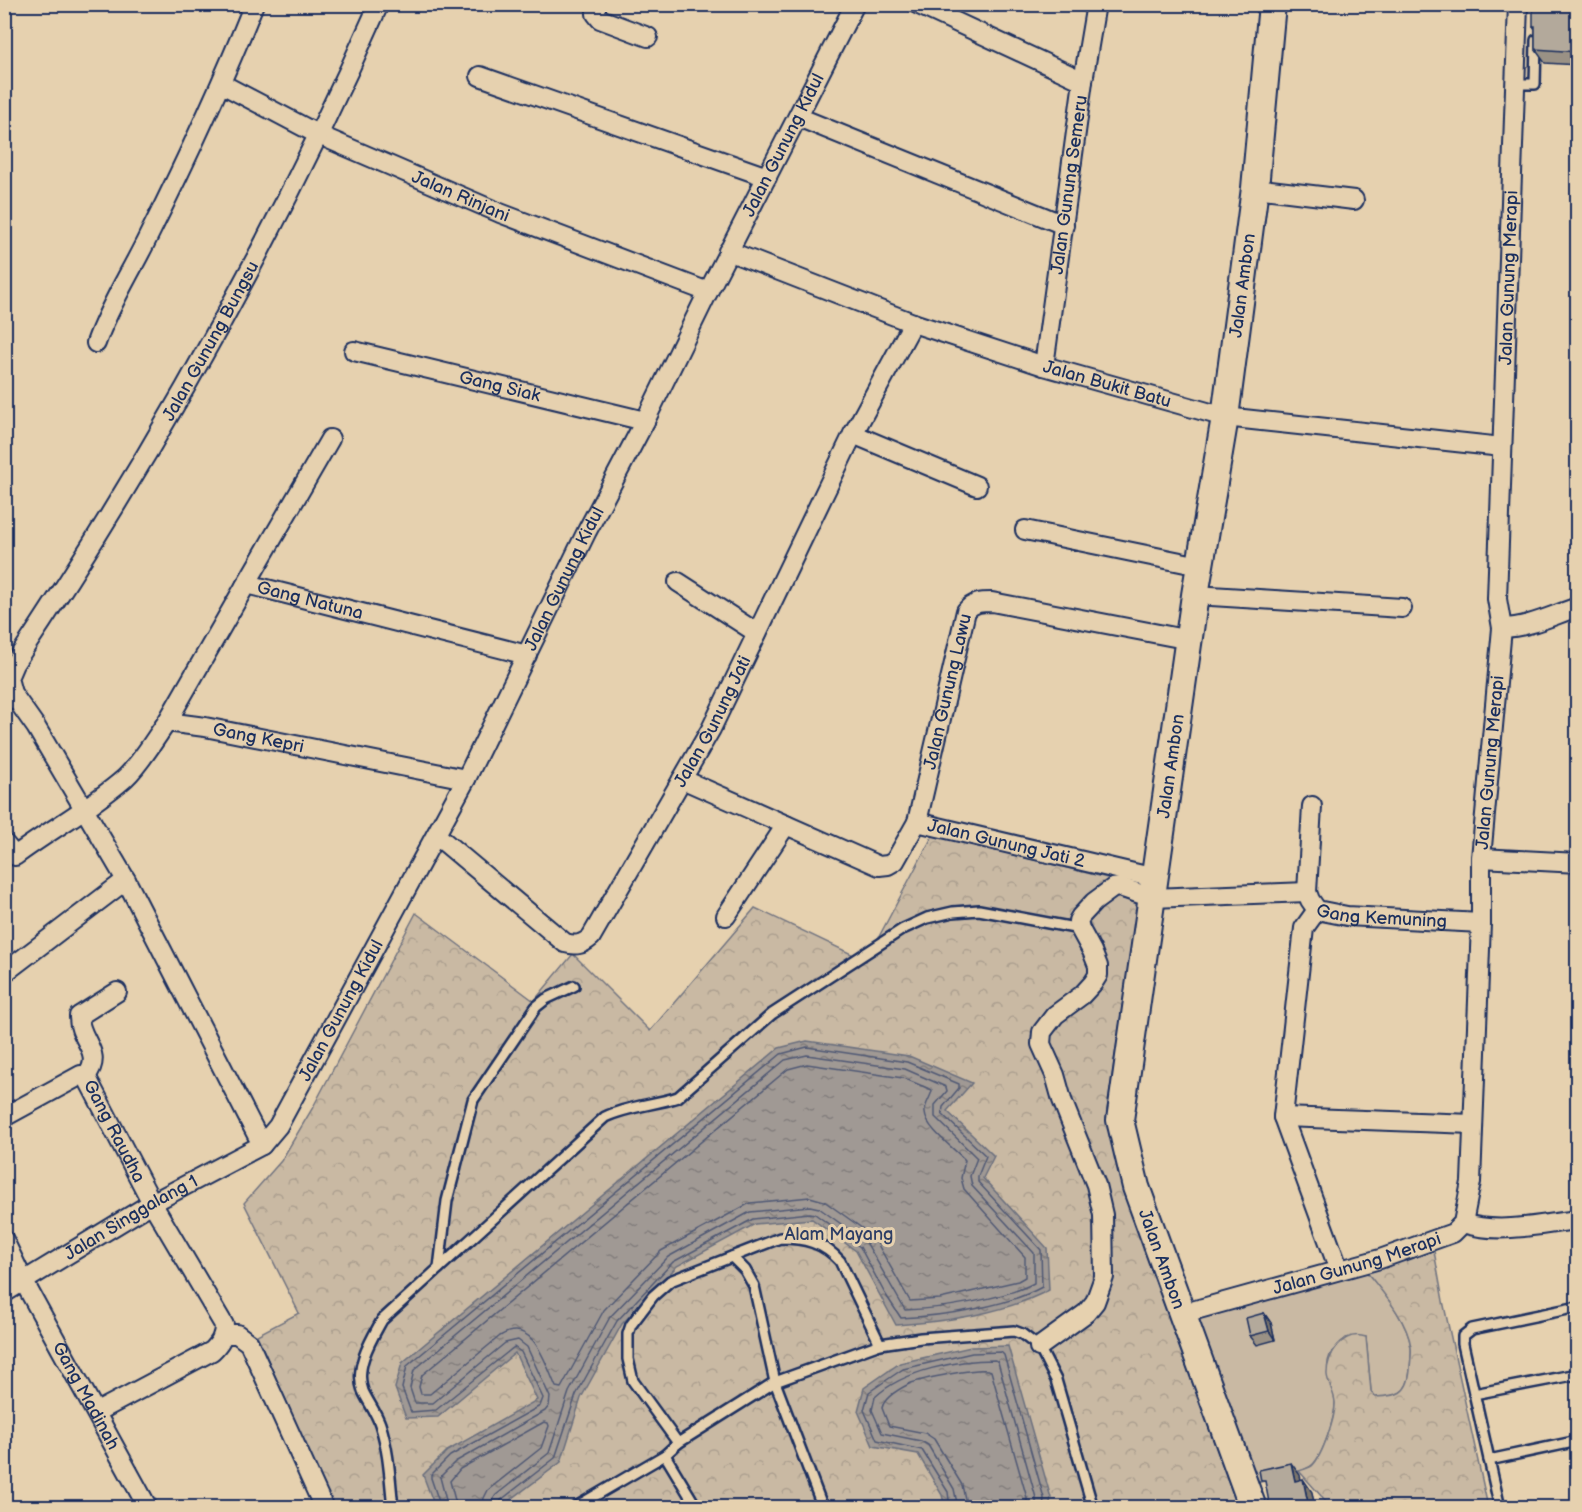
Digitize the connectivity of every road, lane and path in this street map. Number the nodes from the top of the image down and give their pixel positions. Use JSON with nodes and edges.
{"nodes":[{"id":1,"x":254,"y":4,"type":"edge"},
{"id":2,"x":379,"y":4,"type":"edge"},
{"id":3,"x":596,"y":4,"type":"edge"},
{"id":4,"x":917,"y":4,"type":"edge"},
{"id":5,"x":1096,"y":4,"type":"edge"},
{"id":6,"x":1518,"y":4,"type":"edge"},
{"id":7,"x":851,"y":6,"type":"edge"},
{"id":8,"x":1266,"y":6,"type":"edge"},
{"id":9,"x":1537,"y":27,"type":"edge"},
{"id":10,"x":648,"y":37,"type":"dead end"},
{"id":11,"x":480,"y":76,"type":"dead end"},
{"id":12,"x":1083,"y":81,"type":"junction"},
{"id":13,"x":222,"y":84,"type":"junction"},
{"id":14,"x":1515,"y":84,"type":"junction"},
{"id":15,"x":798,"y":117,"type":"junction"},
{"id":16,"x":320,"y":135,"type":"junction"},
{"id":17,"x":767,"y":177,"type":"junction"},
{"id":18,"x":1255,"y":188,"type":"junction"},
{"id":19,"x":1354,"y":200,"type":"dead end"},
{"id":20,"x":1064,"y":225,"type":"junction"},
{"id":21,"x":728,"y":251,"type":"junction"},
{"id":22,"x":708,"y":292,"type":"junction"},
{"id":23,"x":914,"y":323,"type":"junction"},
{"id":24,"x":96,"y":343,"type":"dead end"},
{"id":25,"x":354,"y":351,"type":"dead end"},
{"id":26,"x":1044,"y":366,"type":"junction"},
{"id":27,"x":1225,"y":417,"type":"junction"},
{"id":28,"x":645,"y":421,"type":"junction"},
{"id":29,"x":853,"y":434,"type":"junction"},
{"id":30,"x":330,"y":440,"type":"dead end"},
{"id":31,"x":1502,"y":447,"type":"junction"},
{"id":32,"x":976,"y":486,"type":"dead end"},
{"id":33,"x":1025,"y":530,"type":"dead end"},
{"id":34,"x":1200,"y":566,"type":"junction"},
{"id":35,"x":678,"y":582,"type":"dead end"},
{"id":36,"x":245,"y":586,"type":"junction"},
{"id":37,"x":1195,"y":595,"type":"junction"},
{"id":38,"x":1578,"y":607,"type":"edge"},
{"id":39,"x":1402,"y":608,"type":"dead end"},
{"id":40,"x":1502,"y":628,"type":"junction"},
{"id":41,"x":757,"y":633,"type":"junction"},
{"id":42,"x":1190,"y":640,"type":"junction"},
{"id":43,"x":526,"y":655,"type":"junction"},
{"id":44,"x":167,"y":722,"type":"junction"},
{"id":45,"x":466,"y":779,"type":"junction"},
{"id":46,"x":682,"y":779,"type":"junction"},
{"id":47,"x":1312,"y":806,"type":"dead end"},
{"id":48,"x":85,"y":810,"type":"junction"},
{"id":49,"x":917,"y":822,"type":"junction"},
{"id":50,"x":786,"y":825,"type":"junction"},
{"id":51,"x":436,"y":835,"type":"junction"},
{"id":52,"x":4,"y":843,"type":"edge"},
{"id":53,"x":1481,"y":858,"type":"junction"},
{"id":54,"x":1578,"y":862,"type":"edge"},
{"id":55,"x":126,"y":880,"type":"junction"},
{"id":56,"x":1153,"y":888,"type":"junction"},
{"id":57,"x":1307,"y":892,"type":"junction"},
{"id":58,"x":1317,"y":910,"type":"junction"},
{"id":59,"x":726,"y":916,"type":"dead end"},
{"id":60,"x":1481,"y":923,"type":"junction"},
{"id":61,"x":1080,"y":929,"type":"junction"},
{"id":62,"x":4,"y":973,"type":"edge"},
{"id":63,"x":574,"y":986,"type":"dead end"},
{"id":64,"x":117,"y":992,"type":"dead end"},
{"id":65,"x":86,"y":1076,"type":"junction"},
{"id":66,"x":4,"y":1117,"type":"edge"},
{"id":67,"x":1283,"y":1117,"type":"junction"},
{"id":68,"x":1473,"y":1124,"type":"junction"},
{"id":69,"x":262,"y":1145,"type":"junction"},
{"id":70,"x":152,"y":1203,"type":"junction"},
{"id":71,"x":1578,"y":1220,"type":"edge"},
{"id":72,"x":1462,"y":1223,"type":"junction"},
{"id":73,"x":4,"y":1240,"type":"edge"},
{"id":74,"x":732,"y":1257,"type":"junction"},
{"id":75,"x":439,"y":1268,"type":"junction"},
{"id":76,"x":1339,"y":1270,"type":"junction"},
{"id":77,"x":24,"y":1282,"type":"junction"},
{"id":78,"x":4,"y":1293,"type":"edge"},
{"id":79,"x":1578,"y":1307,"type":"edge"},
{"id":80,"x":1181,"y":1314,"type":"junction"},
{"id":81,"x":224,"y":1334,"type":"junction"},
{"id":82,"x":880,"y":1344,"type":"junction"},
{"id":83,"x":1039,"y":1347,"type":"junction"},
{"id":84,"x":1578,"y":1374,"type":"edge"},
{"id":85,"x":775,"y":1382,"type":"junction"},
{"id":86,"x":1474,"y":1394,"type":"junction"},
{"id":87,"x":97,"y":1412,"type":"junction"},
{"id":88,"x":1578,"y":1441,"type":"edge"},
{"id":89,"x":678,"y":1443,"type":"junction"},
{"id":90,"x":665,"y":1455,"type":"junction"},
{"id":91,"x":1489,"y":1460,"type":"junction"},
{"id":92,"x":1578,"y":1506,"type":"edge"},
{"id":93,"x":575,"y":1507,"type":"edge"},
{"id":94,"x":148,"y":1508,"type":"edge"},
{"id":95,"x":324,"y":1508,"type":"edge"},
{"id":96,"x":393,"y":1508,"type":"edge"},
{"id":97,"x":697,"y":1508,"type":"edge"},
{"id":98,"x":823,"y":1508,"type":"edge"},
{"id":99,"x":1093,"y":1508,"type":"edge"},
{"id":100,"x":1253,"y":1508,"type":"edge"},
{"id":101,"x":1500,"y":1508,"type":"edge"},
{"id":102,"x":1572,"y":1508,"type":"edge"}],
"edges":[{"from":1,"to":13,"type":"street"},
{"from":2,"to":16,"type":"street","name":"Jalan Gunung Bungsu"},
{"from":3,"to":10,"type":"street"},
{"from":4,"to":12,"type":"street"},
{"from":5,"to":12,"type":"street","name":"Jalan Gunung Semeru"},
{"from":6,"to":14,"type":"street","name":"Jalan Gunung Merapi"},
{"from":7,"to":15,"type":"street","name":"Jalan Gunung Kidul"},
{"from":8,"to":18,"type":"street","name":"Jalan Ambon"},
{"from":9,"to":14,"type":"lane"},
{"from":11,"to":17,"type":"street"},
{"from":12,"to":20,"type":"street","name":"Jalan Gunung Semeru"},
{"from":13,"to":16,"type":"street","name":"Jalan Rinjani"},
{"from":13,"to":24,"type":"street"},
{"from":14,"to":31,"type":"street","name":"Jalan Gunung Merapi"},
{"from":15,"to":17,"type":"street","name":"Jalan Gunung Kidul"},
{"from":15,"to":20,"type":"street"},
{"from":16,"to":22,"type":"street","name":"Jalan Rinjani"},
{"from":16,"to":48,"type":"street","name":"Jalan Gunung Bungsu"},
{"from":17,"to":21,"type":"street","name":"Jalan Gunung Kidul"},
{"from":18,"to":19,"type":"street"},
{"from":18,"to":27,"type":"street","name":"Jalan Ambon"},
{"from":20,"to":26,"type":"street","name":"Jalan Gunung Semeru"},
{"from":21,"to":22,"type":"street","name":"Jalan Gunung Kidul"},
{"from":21,"to":23,"type":"street","name":"Jalan Bukit Batu"},
{"from":22,"to":28,"type":"street","name":"Jalan Gunung Kidul"},
{"from":23,"to":26,"type":"street","name":"Jalan Bukit Batu"},
{"from":23,"to":29,"type":"street","name":"Jalan Gunung Jati"},
{"from":25,"to":28,"type":"street","name":"Gang Siak"},
{"from":26,"to":27,"type":"street","name":"Jalan Bukit Batu"},
{"from":27,"to":31,"type":"street","name":"Jalan Bukit Batu"},
{"from":27,"to":34,"type":"street","name":"Jalan Ambon"},
{"from":28,"to":43,"type":"street","name":"Jalan Gunung Kidul"},
{"from":29,"to":32,"type":"street"},
{"from":29,"to":41,"type":"street","name":"Jalan Gunung Jati"},
{"from":30,"to":36,"type":"street"},
{"from":31,"to":40,"type":"street","name":"Jalan Gunung Merapi"},
{"from":33,"to":34,"type":"street"},
{"from":34,"to":37,"type":"street","name":"Jalan Ambon"},
{"from":35,"to":41,"type":"street"},
{"from":36,"to":43,"type":"street","name":"Gang Natuna"},
{"from":36,"to":44,"type":"street","name":"Gang Natuna"},
{"from":37,"to":39,"type":"street"},
{"from":37,"to":42,"type":"street","name":"Jalan Ambon"},
{"from":38,"to":40,"type":"street"},
{"from":40,"to":53,"type":"street","name":"Jalan Gunung Merapi"},
{"from":41,"to":46,"type":"street","name":"Jalan Gunung Jati"},
{"from":42,"to":49,"type":"street","name":"Jalan Gunung Lawu"},
{"from":42,"to":56,"type":"street","name":"Jalan Ambon"},
{"from":43,"to":45,"type":"street","name":"Jalan Gunung Kidul"},
{"from":44,"to":45,"type":"street","name":"Gang Kepri"},
{"from":44,"to":48,"type":"street"},
{"from":45,"to":51,"type":"street","name":"Jalan Gunung Kidul"},
{"from":46,"to":50,"type":"street","name":"Jalan Gunung Jati 2"},
{"from":46,"to":51,"type":"street","name":"Jalan Gunung Jati"},
{"from":47,"to":57,"type":"street"},
{"from":48,"to":52,"type":"street"},
{"from":48,"to":55,"type":"street"},
{"from":49,"to":50,"type":"street","name":"Jalan Gunung Jati 2"},
{"from":49,"to":56,"type":"street","name":"Jalan Gunung Jati 2"},
{"from":50,"to":59,"type":"street"},
{"from":51,"to":69,"type":"street","name":"Jalan Gunung Kidul"},
{"from":53,"to":54,"type":"street"},
{"from":53,"to":60,"type":"street","name":"Jalan Gunung Merapi"},
{"from":55,"to":62,"type":"street"},
{"from":55,"to":69,"type":"street"},
{"from":56,"to":57,"type":"street","name":"Gang Kemuning"},
{"from":56,"to":61,"type":"street"},
{"from":56,"to":80,"type":"street","name":"Jalan Ambon"},
{"from":57,"to":58,"type":"street","name":"Gang Kemuning"},
{"from":58,"to":60,"type":"street","name":"Gang Kemuning"},
{"from":58,"to":67,"type":"street"},
{"from":60,"to":68,"type":"street","name":"Jalan Gunung Merapi"},
{"from":61,"to":75,"type":"lane"},
{"from":61,"to":83,"type":"street"},
{"from":63,"to":75,"type":"lane"},
{"from":64,"to":65,"type":"street"},
{"from":65,"to":66,"type":"street","name":"Gang Raudha"},
{"from":65,"to":70,"type":"street","name":"Gang Raudha"},
{"from":67,"to":68,"type":"street"},
{"from":67,"to":76,"type":"street"},
{"from":68,"to":72,"type":"street","name":"Jalan Gunung Merapi"},
{"from":69,"to":70,"type":"street","name":"Jalan Singgalang 1"},
{"from":70,"to":77,"type":"street","name":"Jalan Singgalang 1"},
{"from":70,"to":81,"type":"street","name":"Gang Raudha"},
{"from":71,"to":72,"type":"street"},
{"from":72,"to":76,"type":"street","name":"Jalan Gunung Merapi"},
{"from":73,"to":77,"type":"street"},
{"from":74,"to":82,"type":"lane"},
{"from":74,"to":85,"type":"lane"},
{"from":74,"to":89,"type":"lane"},
{"from":75,"to":96,"type":"lane"},
{"from":76,"to":80,"type":"street","name":"Jalan Gunung Merapi"},
{"from":77,"to":78,"type":"street","name":"Jalan Singgalang 1"},
{"from":77,"to":87,"type":"street","name":"Gang Madinah"},
{"from":79,"to":86,"type":"lane"},
{"from":80,"to":100,"type":"street","name":"Jalan Ambon"},
{"from":81,"to":87,"type":"street"},
{"from":81,"to":95,"type":"street"},
{"from":82,"to":83,"type":"lane"},
{"from":82,"to":85,"type":"lane"},
{"from":83,"to":99,"type":"lane"},
{"from":84,"to":86,"type":"lane"},
{"from":85,"to":89,"type":"lane"},
{"from":85,"to":98,"type":"lane"},
{"from":86,"to":91,"type":"lane"},
{"from":87,"to":94,"type":"street","name":"Gang Madinah"},
{"from":88,"to":91,"type":"lane"},
{"from":89,"to":90,"type":"lane"},
{"from":90,"to":93,"type":"lane"},
{"from":90,"to":97,"type":"lane"},
{"from":91,"to":101,"type":"lane"},
{"from":92,"to":102,"type":"lane"}]}
